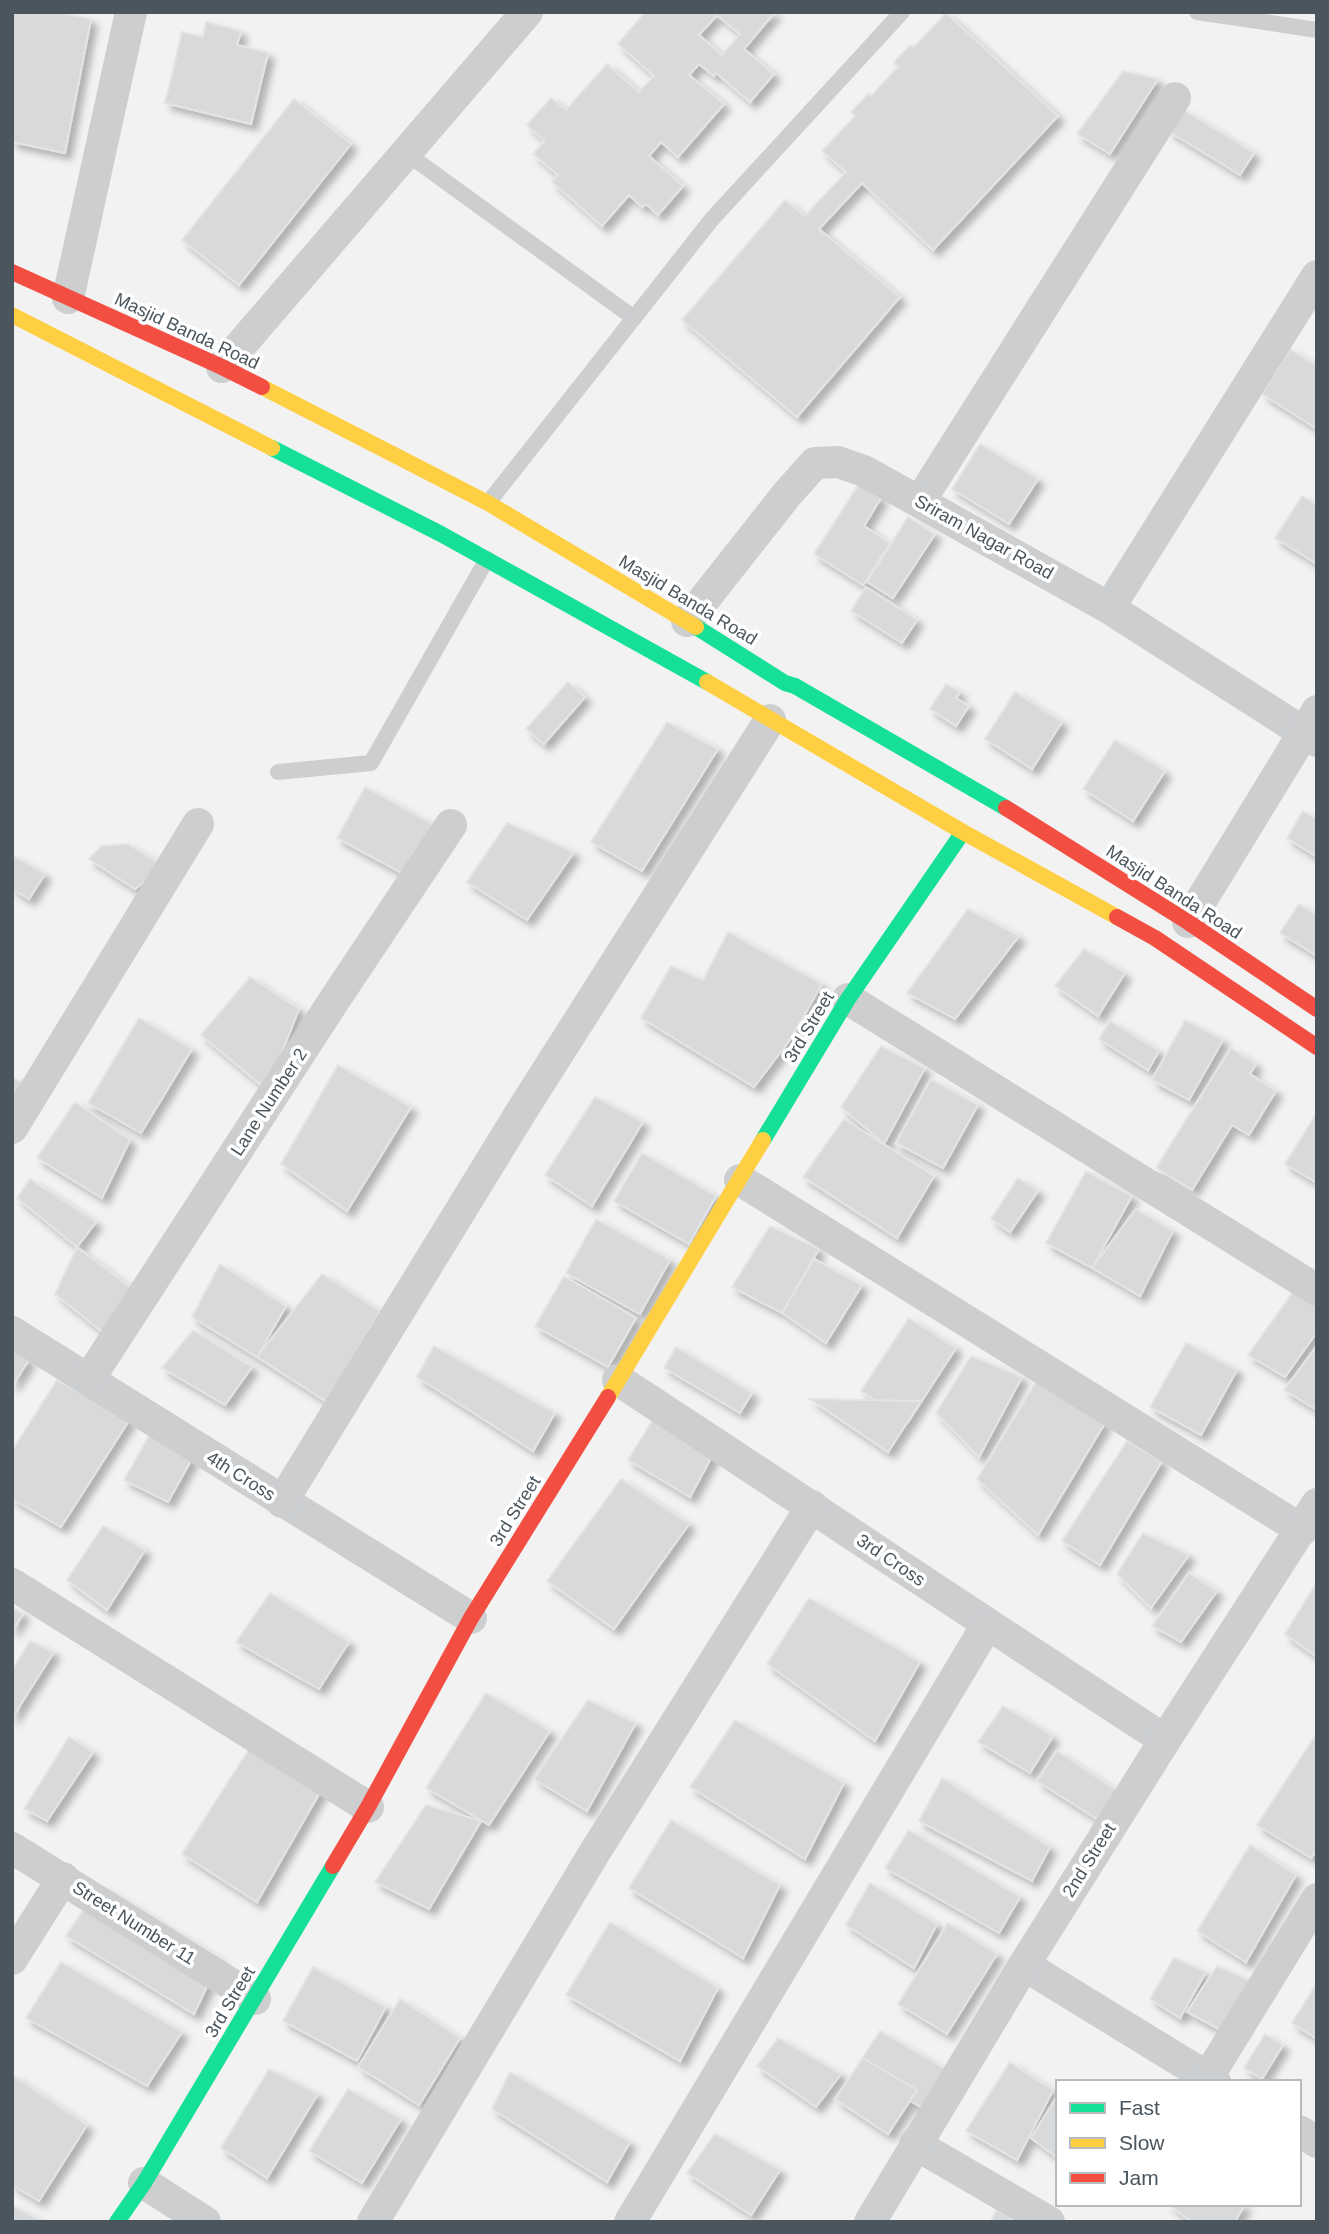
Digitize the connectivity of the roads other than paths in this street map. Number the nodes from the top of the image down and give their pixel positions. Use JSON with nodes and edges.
{"nodes":[{"id":1,"x":131,"y":12,"type":"edge"},
{"id":2,"x":527,"y":12,"type":"edge"},
{"id":3,"x":902,"y":12,"type":"edge"},
{"id":4,"x":1197,"y":12,"type":"edge"},
{"id":5,"x":1317,"y":30,"type":"edge"},
{"id":6,"x":1175,"y":98,"type":"dead end"},
{"id":7,"x":406,"y":153,"type":"junction"},
{"id":8,"x":12,"y":272,"type":"edge"},
{"id":9,"x":1317,"y":276,"type":"edge"},
{"id":10,"x":68,"y":298,"type":"junction"},
{"id":11,"x":12,"y":315,"type":"edge"},
{"id":12,"x":634,"y":318,"type":"junction"},
{"id":13,"x":222,"y":367,"type":"junction"},
{"id":14,"x":920,"y":501,"type":"junction"},
{"id":15,"x":488,"y":503,"type":"junction"},
{"id":16,"x":487,"y":559,"type":"junction"},
{"id":17,"x":1109,"y":608,"type":"junction"},
{"id":18,"x":687,"y":621,"type":"junction"},
{"id":19,"x":770,"y":720,"type":"junction"},
{"id":20,"x":1313,"y":728,"type":"edge"},
{"id":21,"x":278,"y":772,"type":"dead end"},
{"id":22,"x":198,"y":824,"type":"dead end"},
{"id":23,"x":451,"y":825,"type":"dead end"},
{"id":24,"x":963,"y":832,"type":"junction"},
{"id":25,"x":1188,"y":922,"type":"junction"},
{"id":26,"x":848,"y":999,"type":"junction"},
{"id":27,"x":1317,"y":1009,"type":"edge"},
{"id":28,"x":1317,"y":1046,"type":"edge"},
{"id":29,"x":12,"y":1128,"type":"edge"},
{"id":30,"x":740,"y":1180,"type":"junction"},
{"id":31,"x":1317,"y":1290,"type":"edge"},
{"id":32,"x":12,"y":1332,"type":"edge"},
{"id":33,"x":89,"y":1380,"type":"junction"},
{"id":34,"x":618,"y":1380,"type":"junction"},
{"id":35,"x":282,"y":1502,"type":"junction"},
{"id":36,"x":812,"y":1506,"type":"junction"},
{"id":37,"x":1309,"y":1517,"type":"edge"},
{"id":38,"x":12,"y":1584,"type":"edge"},
{"id":39,"x":471,"y":1618,"type":"junction"},
{"id":40,"x":987,"y":1625,"type":"junction"},
{"id":41,"x":1165,"y":1740,"type":"junction"},
{"id":42,"x":368,"y":1807,"type":"junction"},
{"id":43,"x":12,"y":1848,"type":"edge"},
{"id":44,"x":63,"y":1878,"type":"junction"},
{"id":45,"x":1317,"y":1899,"type":"edge"},
{"id":46,"x":12,"y":1959,"type":"edge"},
{"id":47,"x":1024,"y":1965,"type":"junction"},
{"id":48,"x":255,"y":1999,"type":"junction"},
{"id":49,"x":1212,"y":2080,"type":"edge"},
{"id":50,"x":1301,"y":2132,"type":"edge"},
{"id":51,"x":1317,"y":2142,"type":"edge"},
{"id":52,"x":915,"y":2144,"type":"junction"},
{"id":53,"x":144,"y":2183,"type":"junction"},
{"id":54,"x":117,"y":2222,"type":"edge"},
{"id":55,"x":205,"y":2222,"type":"edge"},
{"id":56,"x":373,"y":2222,"type":"edge"},
{"id":57,"x":630,"y":2222,"type":"edge"},
{"id":58,"x":870,"y":2222,"type":"edge"},
{"id":59,"x":1049,"y":2222,"type":"edge"}],
"edges":[{"from":1,"to":10,"type":"street"},
{"from":2,"to":7,"type":"street"},
{"from":3,"to":12,"type":"lane"},
{"from":4,"to":5,"type":"lane"},
{"from":6,"to":14,"type":"street"},
{"from":7,"to":12,"type":"lane"},
{"from":7,"to":13,"type":"street"},
{"from":8,"to":10,"type":"main road","name":"Masjid Banda Road"},
{"from":9,"to":17,"type":"street"},
{"from":10,"to":13,"type":"main road","name":"Masjid Banda Road"},
{"from":11,"to":16,"type":"main road"},
{"from":12,"to":15,"type":"lane"},
{"from":13,"to":15,"type":"main road","name":"Masjid Banda Road"},
{"from":14,"to":17,"type":"street","name":"Sriram Nagar Road"},
{"from":14,"to":18,"type":"street","name":"Sriram Nagar Road"},
{"from":15,"to":18,"type":"main road","name":"Masjid Banda Road"},
{"from":16,"to":19,"type":"main road"},
{"from":16,"to":21,"type":"lane"},
{"from":17,"to":20,"type":"street","name":"Sriram Nagar Road"},
{"from":18,"to":25,"type":"main road","name":"Masjid Banda Road"},
{"from":19,"to":24,"type":"main road"},
{"from":19,"to":35,"type":"street"},
{"from":20,"to":25,"type":"street"},
{"from":22,"to":29,"type":"street"},
{"from":23,"to":33,"type":"street","name":"Lane Number 2"},
{"from":24,"to":26,"type":"main road","name":"3rd Street"},
{"from":24,"to":28,"type":"main road"},
{"from":25,"to":27,"type":"main road","name":"Masjid Banda Road"},
{"from":26,"to":30,"type":"main road","name":"3rd Street"},
{"from":26,"to":31,"type":"street"},
{"from":30,"to":34,"type":"main road","name":"3rd Street"},
{"from":30,"to":37,"type":"street"},
{"from":32,"to":33,"type":"street","name":"4th Cross"},
{"from":33,"to":35,"type":"street","name":"4th Cross"},
{"from":34,"to":36,"type":"street","name":"3rd Cross"},
{"from":34,"to":39,"type":"main road","name":"3rd Street"},
{"from":35,"to":39,"type":"street","name":"4th Cross"},
{"from":36,"to":40,"type":"street","name":"3rd Cross"},
{"from":36,"to":56,"type":"street"},
{"from":37,"to":41,"type":"street","name":"2nd Street"},
{"from":38,"to":42,"type":"street"},
{"from":39,"to":42,"type":"main road","name":"3rd Street"},
{"from":40,"to":41,"type":"street","name":"3rd Cross"},
{"from":40,"to":57,"type":"street"},
{"from":41,"to":47,"type":"street","name":"2nd Street"},
{"from":42,"to":48,"type":"main road","name":"3rd Street"},
{"from":43,"to":44,"type":"street","name":"Street Number 11"},
{"from":44,"to":46,"type":"street"},
{"from":44,"to":48,"type":"street","name":"Street Number 11"},
{"from":45,"to":49,"type":"street"},
{"from":47,"to":49,"type":"street"},
{"from":47,"to":52,"type":"street","name":"2nd Street"},
{"from":48,"to":53,"type":"main road","name":"3rd Street"},
{"from":50,"to":51,"type":"street"},
{"from":52,"to":58,"type":"street","name":"2nd Street"},
{"from":52,"to":59,"type":"street"},
{"from":53,"to":54,"type":"main road","name":"3rd Street"},
{"from":53,"to":55,"type":"street"}]}
